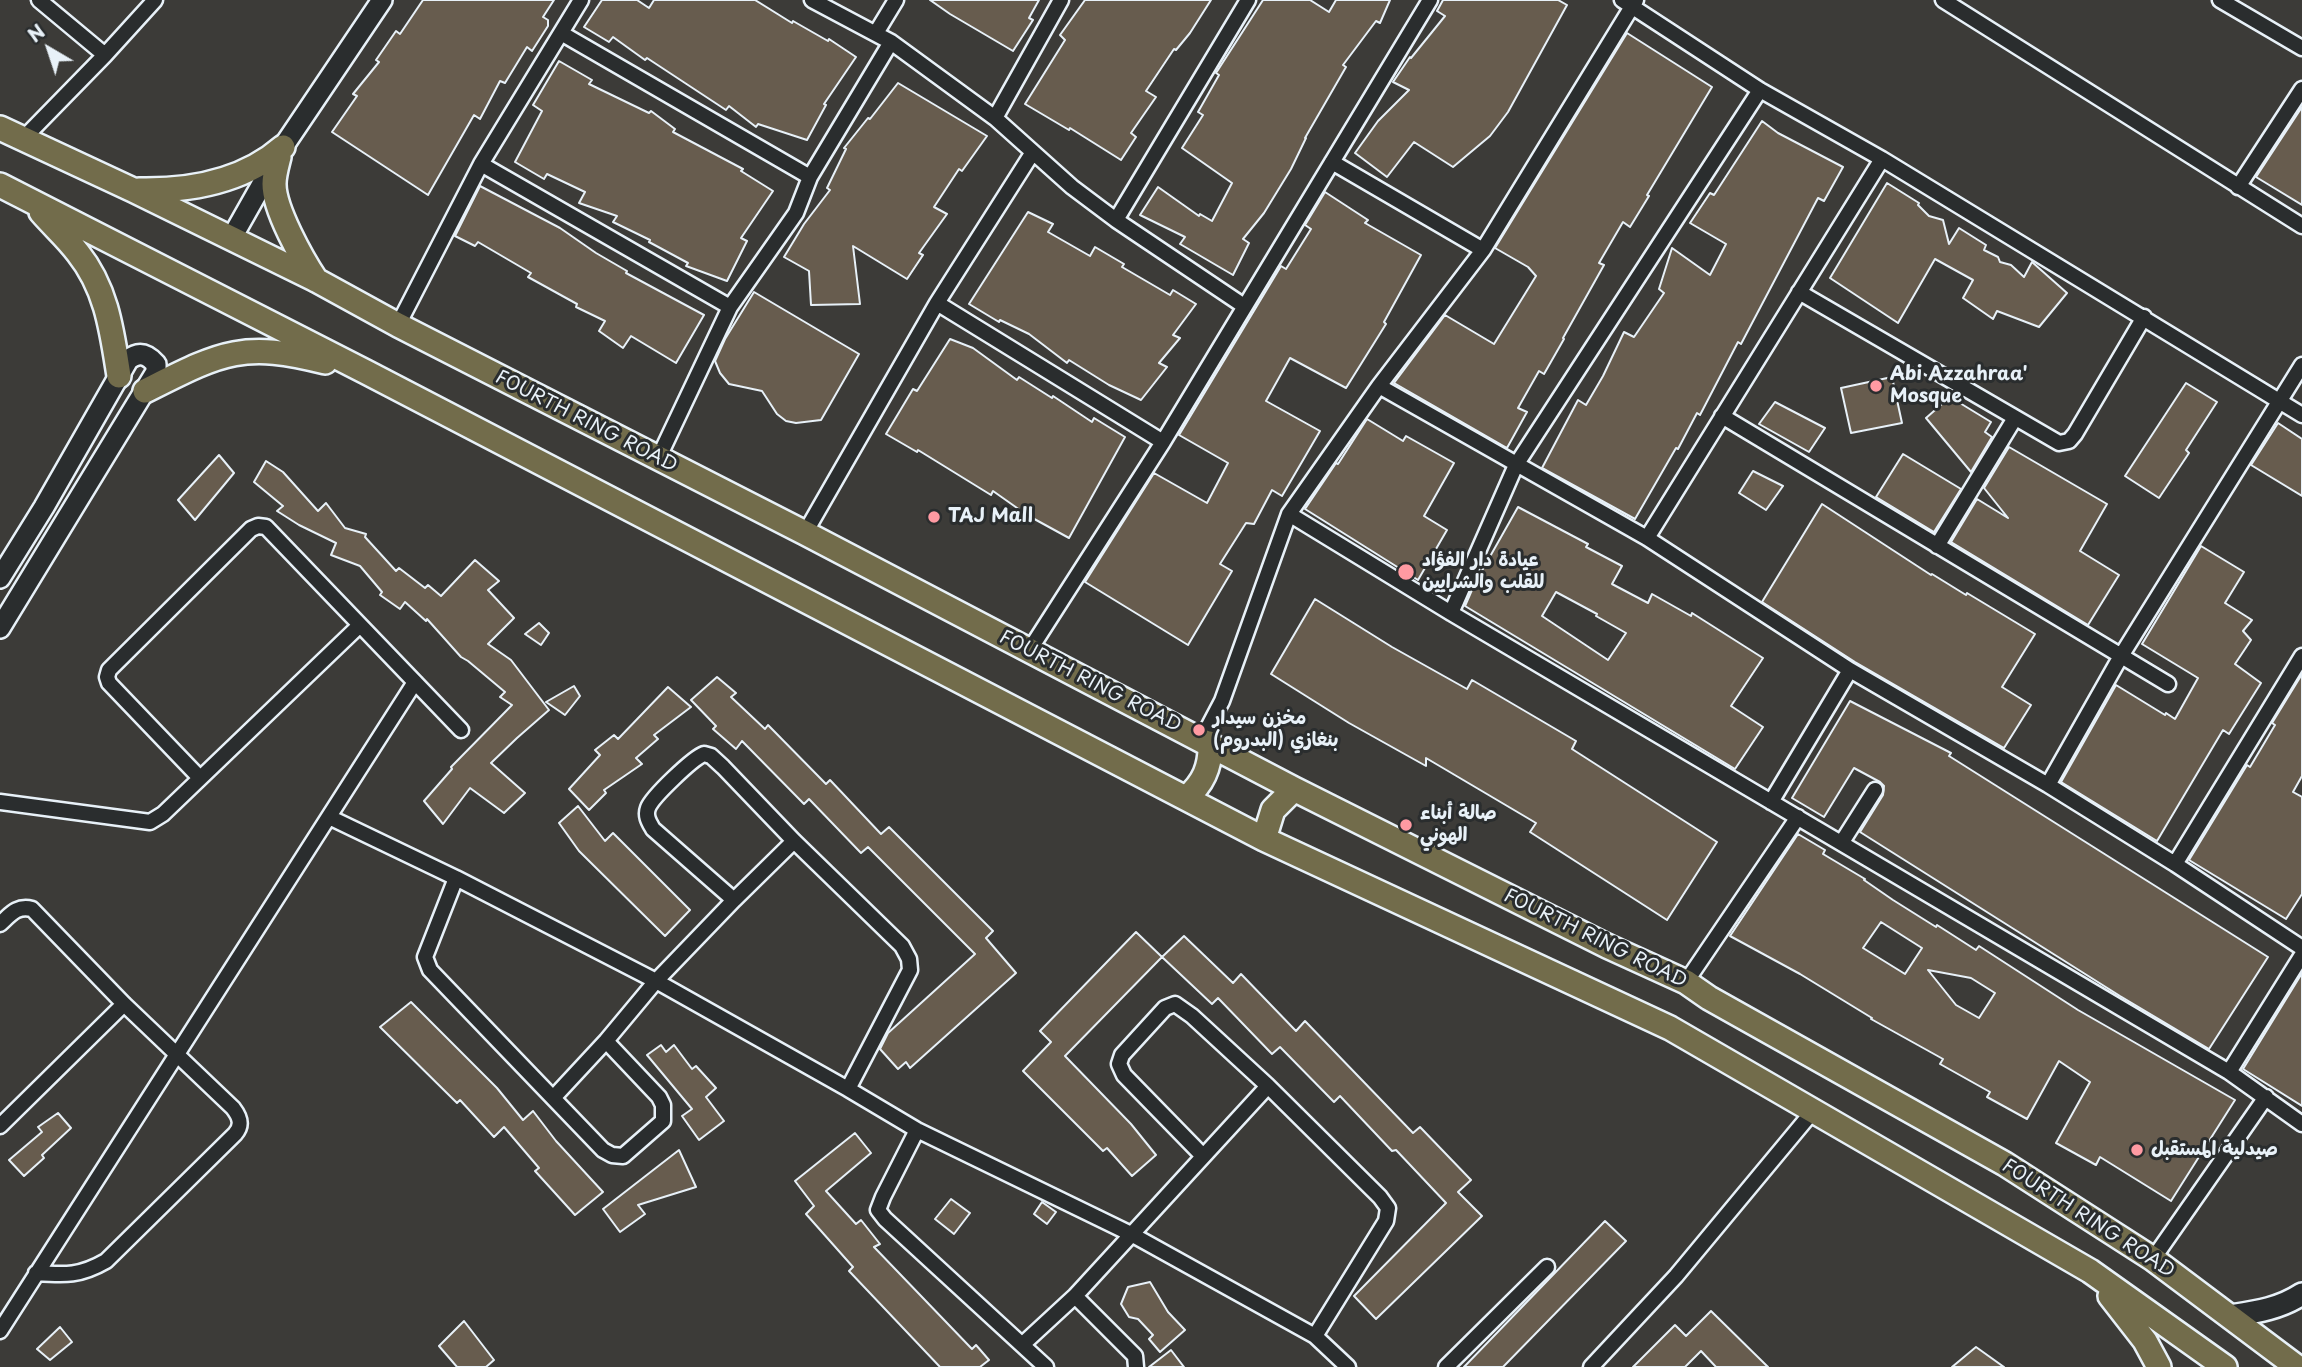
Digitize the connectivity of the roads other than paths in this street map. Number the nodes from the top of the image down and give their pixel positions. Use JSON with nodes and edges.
{"nodes":[{"id":1,"x":39,"y":0,"type":"edge"},
{"id":2,"x":155,"y":0,"type":"edge"},
{"id":3,"x":382,"y":0,"type":"edge"},
{"id":4,"x":581,"y":0,"type":"edge"},
{"id":5,"x":812,"y":0,"type":"edge"},
{"id":6,"x":896,"y":0,"type":"edge"},
{"id":7,"x":1061,"y":0,"type":"edge"},
{"id":8,"x":1248,"y":0,"type":"edge"},
{"id":9,"x":1430,"y":0,"type":"edge"},
{"id":10,"x":1943,"y":0,"type":"edge"},
{"id":11,"x":2220,"y":0,"type":"edge"},
{"id":12,"x":1630,"y":2,"type":"edge"},
{"id":13,"x":561,"y":33,"type":"junction"},
{"id":14,"x":876,"y":33,"type":"junction"},
{"id":15,"x":891,"y":42,"type":"junction"},
{"id":16,"x":2302,"y":48,"type":"edge"},
{"id":17,"x":105,"y":55,"type":"junction"},
{"id":18,"x":2302,"y":89,"type":"edge"},
{"id":19,"x":1760,"y":90,"type":"junction"},
{"id":20,"x":995,"y":118,"type":"junction"},
{"id":21,"x":0,"y":128,"type":"edge"},
{"id":22,"x":22,"y":139,"type":"junction"},
{"id":23,"x":281,"y":152,"type":"junction"},
{"id":24,"x":1033,"y":152,"type":"junction"},
{"id":25,"x":1882,"y":159,"type":"junction"},
{"id":26,"x":1332,"y":162,"type":"junction"},
{"id":27,"x":481,"y":164,"type":"junction"},
{"id":28,"x":810,"y":177,"type":"junction"},
{"id":29,"x":0,"y":185,"type":"edge"},
{"id":30,"x":2238,"y":187,"type":"junction"},
{"id":31,"x":134,"y":190,"type":"junction"},
{"id":32,"x":29,"y":200,"type":"junction"},
{"id":33,"x":1116,"y":220,"type":"junction"},
{"id":34,"x":2302,"y":226,"type":"edge"},
{"id":35,"x":231,"y":239,"type":"junction"},
{"id":36,"x":1483,"y":250,"type":"junction"},
{"id":37,"x":316,"y":280,"type":"junction"},
{"id":38,"x":1799,"y":292,"type":"junction"},
{"id":39,"x":937,"y":303,"type":"junction"},
{"id":40,"x":1244,"y":306,"type":"junction"},
{"id":41,"x":730,"y":307,"type":"junction"},
{"id":42,"x":2144,"y":317,"type":"junction"},
{"id":43,"x":398,"y":325,"type":"junction"},
{"id":44,"x":2302,"y":365,"type":"edge"},
{"id":45,"x":366,"y":372,"type":"junction"},
{"id":46,"x":119,"y":376,"type":"junction"},
{"id":47,"x":1379,"y":386,"type":"junction"},
{"id":48,"x":145,"y":391,"type":"junction"},
{"id":49,"x":2279,"y":401,"type":"junction"},
{"id":50,"x":2302,"y":415,"type":"edge"},
{"id":51,"x":1722,"y":416,"type":"junction"},
{"id":52,"x":2015,"y":418,"type":"junction"},
{"id":53,"x":1163,"y":442,"type":"junction"},
{"id":54,"x":657,"y":459,"type":"junction"},
{"id":55,"x":1516,"y":465,"type":"junction"},
{"id":56,"x":1289,"y":514,"type":"junction"},
{"id":57,"x":805,"y":533,"type":"junction"},
{"id":58,"x":1647,"y":538,"type":"junction"},
{"id":59,"x":1937,"y":546,"type":"junction"},
{"id":60,"x":0,"y":578,"type":"edge"},
{"id":61,"x":1451,"y":613,"type":"junction"},
{"id":62,"x":359,"y":626,"type":"junction"},
{"id":63,"x":0,"y":628,"type":"edge"},
{"id":64,"x":1029,"y":651,"type":"junction"},
{"id":65,"x":2122,"y":656,"type":"junction"},
{"id":66,"x":2302,"y":656,"type":"edge"},
{"id":67,"x":1850,"y":670,"type":"junction"},
{"id":68,"x":415,"y":682,"type":"junction"},
{"id":69,"x":2168,"y":684,"type":"dead end"},
{"id":70,"x":461,"y":730,"type":"dead end"},
{"id":71,"x":1206,"y":741,"type":"junction"},
{"id":72,"x":200,"y":778,"type":"junction"},
{"id":73,"x":2048,"y":785,"type":"junction"},
{"id":74,"x":1294,"y":789,"type":"junction"},
{"id":75,"x":1875,"y":790,"type":"dead end"},
{"id":76,"x":1186,"y":798,"type":"junction"},
{"id":77,"x":0,"y":802,"type":"edge"},
{"id":78,"x":1770,"y":802,"type":"junction"},
{"id":79,"x":329,"y":817,"type":"junction"},
{"id":80,"x":1798,"y":817,"type":"junction"},
{"id":81,"x":1264,"y":839,"type":"junction"},
{"id":82,"x":794,"y":841,"type":"junction"},
{"id":83,"x":1842,"y":842,"type":"junction"},
{"id":84,"x":2175,"y":864,"type":"junction"},
{"id":85,"x":456,"y":878,"type":"junction"},
{"id":86,"x":734,"y":900,"type":"junction"},
{"id":87,"x":0,"y":925,"type":"edge"},
{"id":88,"x":2302,"y":948,"type":"edge"},
{"id":89,"x":2302,"y":955,"type":"edge"},
{"id":90,"x":656,"y":981,"type":"junction"},
{"id":91,"x":1686,"y":982,"type":"junction"},
{"id":92,"x":124,"y":1004,"type":"junction"},
{"id":93,"x":606,"y":1041,"type":"junction"},
{"id":94,"x":178,"y":1055,"type":"junction"},
{"id":95,"x":2229,"y":1072,"type":"junction"},
{"id":96,"x":1268,"y":1086,"type":"junction"},
{"id":97,"x":848,"y":1089,"type":"junction"},
{"id":98,"x":554,"y":1097,"type":"junction"},
{"id":99,"x":2266,"y":1097,"type":"junction"},
{"id":100,"x":1814,"y":1110,"type":"junction"},
{"id":101,"x":2302,"y":1124,"type":"edge"},
{"id":102,"x":0,"y":1126,"type":"edge"},
{"id":103,"x":917,"y":1130,"type":"junction"},
{"id":104,"x":1203,"y":1156,"type":"junction"},
{"id":105,"x":1131,"y":1234,"type":"junction"},
{"id":106,"x":2153,"y":1259,"type":"junction"},
{"id":107,"x":1547,"y":1267,"type":"dead end"},
{"id":108,"x":2090,"y":1272,"type":"junction"},
{"id":109,"x":36,"y":1273,"type":"junction"},
{"id":110,"x":2302,"y":1294,"type":"edge"},
{"id":111,"x":1075,"y":1296,"type":"junction"},
{"id":112,"x":2230,"y":1316,"type":"junction"},
{"id":113,"x":0,"y":1331,"type":"edge"},
{"id":114,"x":1315,"y":1336,"type":"junction"},
{"id":115,"x":1023,"y":1344,"type":"junction"},
{"id":116,"x":1046,"y":1367,"type":"edge"},
{"id":117,"x":1136,"y":1367,"type":"edge"},
{"id":118,"x":1348,"y":1367,"type":"edge"},
{"id":119,"x":1446,"y":1367,"type":"edge"},
{"id":120,"x":1591,"y":1367,"type":"edge"},
{"id":121,"x":2158,"y":1367,"type":"edge"},
{"id":122,"x":2225,"y":1367,"type":"edge"},
{"id":123,"x":2297,"y":1367,"type":"edge"}],
"edges":[{"from":1,"to":17,"type":"street"},
{"from":2,"to":17,"type":"street"},
{"from":3,"to":23,"type":"street"},
{"from":4,"to":13,"type":"street"},
{"from":5,"to":14,"type":"street"},
{"from":6,"to":14,"type":"street"},
{"from":7,"to":20,"type":"street"},
{"from":8,"to":33,"type":"street"},
{"from":9,"to":26,"type":"street"},
{"from":10,"to":30,"type":"street"},
{"from":11,"to":16,"type":"street"},
{"from":12,"to":19,"type":"street"},
{"from":12,"to":36,"type":"street"},
{"from":13,"to":27,"type":"street"},
{"from":13,"to":28,"type":"street"},
{"from":14,"to":15,"type":"street"},
{"from":15,"to":20,"type":"street"},
{"from":15,"to":28,"type":"street"},
{"from":17,"to":22,"type":"street"},
{"from":18,"to":30,"type":"street"},
{"from":19,"to":25,"type":"street"},
{"from":19,"to":55,"type":"street"},
{"from":20,"to":24,"type":"street"},
{"from":21,"to":22,"type":"main road","name":"FOURTH RING ROAD"},
{"from":22,"to":31,"type":"main road","name":"FOURTH RING ROAD"},
{"from":23,"to":31,"type":"main road"},
{"from":23,"to":35,"type":"street"},
{"from":23,"to":37,"type":"main road"},
{"from":24,"to":33,"type":"street"},
{"from":24,"to":39,"type":"street"},
{"from":25,"to":38,"type":"street"},
{"from":25,"to":42,"type":"street"},
{"from":26,"to":36,"type":"street"},
{"from":26,"to":40,"type":"street"},
{"from":27,"to":41,"type":"street"},
{"from":27,"to":43,"type":"street"},
{"from":28,"to":41,"type":"street"},
{"from":29,"to":32,"type":"main road"},
{"from":30,"to":34,"type":"street"},
{"from":31,"to":35,"type":"main road","name":"FOURTH RING ROAD"},
{"from":32,"to":45,"type":"main road"},
{"from":32,"to":46,"type":"main road"},
{"from":33,"to":40,"type":"street"},
{"from":35,"to":37,"type":"main road","name":"FOURTH RING ROAD"},
{"from":36,"to":47,"type":"street"},
{"from":37,"to":43,"type":"main road","name":"FOURTH RING ROAD"},
{"from":38,"to":51,"type":"street"},
{"from":38,"to":52,"type":"street"},
{"from":39,"to":53,"type":"street"},
{"from":39,"to":57,"type":"street"},
{"from":40,"to":53,"type":"street"},
{"from":41,"to":54,"type":"street"},
{"from":42,"to":49,"type":"street"},
{"from":42,"to":52,"type":"street"},
{"from":43,"to":54,"type":"main road","name":"FOURTH RING ROAD"},
{"from":44,"to":49,"type":"street"},
{"from":45,"to":48,"type":"main road"},
{"from":45,"to":76,"type":"main road"},
{"from":46,"to":48,"type":"street"},
{"from":46,"to":60,"type":"street"},
{"from":47,"to":55,"type":"street"},
{"from":47,"to":56,"type":"street"},
{"from":48,"to":63,"type":"street"},
{"from":49,"to":50,"type":"street"},
{"from":49,"to":65,"type":"street"},
{"from":51,"to":58,"type":"street"},
{"from":51,"to":59,"type":"street"},
{"from":52,"to":59,"type":"street"},
{"from":53,"to":64,"type":"street"},
{"from":54,"to":57,"type":"main road","name":"FOURTH RING ROAD"},
{"from":55,"to":58,"type":"street"},
{"from":55,"to":61,"type":"street"},
{"from":56,"to":61,"type":"street"},
{"from":56,"to":71,"type":"street"},
{"from":57,"to":64,"type":"main road","name":"FOURTH RING ROAD"},
{"from":58,"to":67,"type":"street"},
{"from":59,"to":65,"type":"street"},
{"from":61,"to":78,"type":"street"},
{"from":62,"to":68,"type":"street"},
{"from":62,"to":72,"type":"street"},
{"from":62,"to":72,"type":"street"},
{"from":64,"to":71,"type":"main road","name":"FOURTH RING ROAD"},
{"from":65,"to":69,"type":"street"},
{"from":65,"to":73,"type":"street"},
{"from":66,"to":84,"type":"street"},
{"from":67,"to":73,"type":"street"},
{"from":67,"to":78,"type":"street"},
{"from":68,"to":70,"type":"street"},
{"from":68,"to":79,"type":"street"},
{"from":71,"to":74,"type":"main road","name":"FOURTH RING ROAD"},
{"from":71,"to":76,"type":"main road"},
{"from":72,"to":77,"type":"street"},
{"from":73,"to":84,"type":"street"},
{"from":74,"to":81,"type":"main road"},
{"from":74,"to":91,"type":"main road","name":"FOURTH RING ROAD"},
{"from":75,"to":83,"type":"street"},
{"from":76,"to":81,"type":"main road"},
{"from":78,"to":80,"type":"street"},
{"from":79,"to":85,"type":"street"},
{"from":79,"to":94,"type":"street"},
{"from":80,"to":83,"type":"street"},
{"from":80,"to":91,"type":"street"},
{"from":81,"to":100,"type":"main road"},
{"from":82,"to":86,"type":"street"},
{"from":82,"to":86,"type":"street"},
{"from":82,"to":97,"type":"street"},
{"from":83,"to":95,"type":"street"},
{"from":84,"to":88,"type":"street"},
{"from":85,"to":90,"type":"street"},
{"from":85,"to":98,"type":"street"},
{"from":86,"to":90,"type":"street"},
{"from":87,"to":92,"type":"street"},
{"from":89,"to":95,"type":"street"},
{"from":90,"to":93,"type":"street"},
{"from":90,"to":97,"type":"street"},
{"from":91,"to":106,"type":"main road","name":"FOURTH RING ROAD"},
{"from":92,"to":94,"type":"street"},
{"from":92,"to":102,"type":"street"},
{"from":93,"to":98,"type":"street"},
{"from":93,"to":98,"type":"street"},
{"from":94,"to":109,"type":"street"},
{"from":94,"to":109,"type":"street"},
{"from":95,"to":99,"type":"street"},
{"from":96,"to":104,"type":"street"},
{"from":96,"to":104,"type":"street"},
{"from":96,"to":114,"type":"street"},
{"from":97,"to":103,"type":"street"},
{"from":99,"to":101,"type":"street"},
{"from":99,"to":106,"type":"street"},
{"from":100,"to":108,"type":"main road"},
{"from":100,"to":120,"type":"street"},
{"from":103,"to":105,"type":"street"},
{"from":103,"to":115,"type":"street"},
{"from":104,"to":105,"type":"street"},
{"from":105,"to":111,"type":"street"},
{"from":105,"to":114,"type":"street"},
{"from":106,"to":112,"type":"main road","name":"FOURTH RING ROAD"},
{"from":107,"to":119,"type":"street"},
{"from":108,"to":121,"type":"main road"},
{"from":108,"to":122,"type":"main road"},
{"from":109,"to":113,"type":"street"},
{"from":110,"to":112,"type":"main road"},
{"from":111,"to":115,"type":"street"},
{"from":111,"to":117,"type":"street"},
{"from":112,"to":123,"type":"main road","name":"FOURTH RING ROAD"},
{"from":114,"to":118,"type":"street"},
{"from":115,"to":116,"type":"street"}]}
